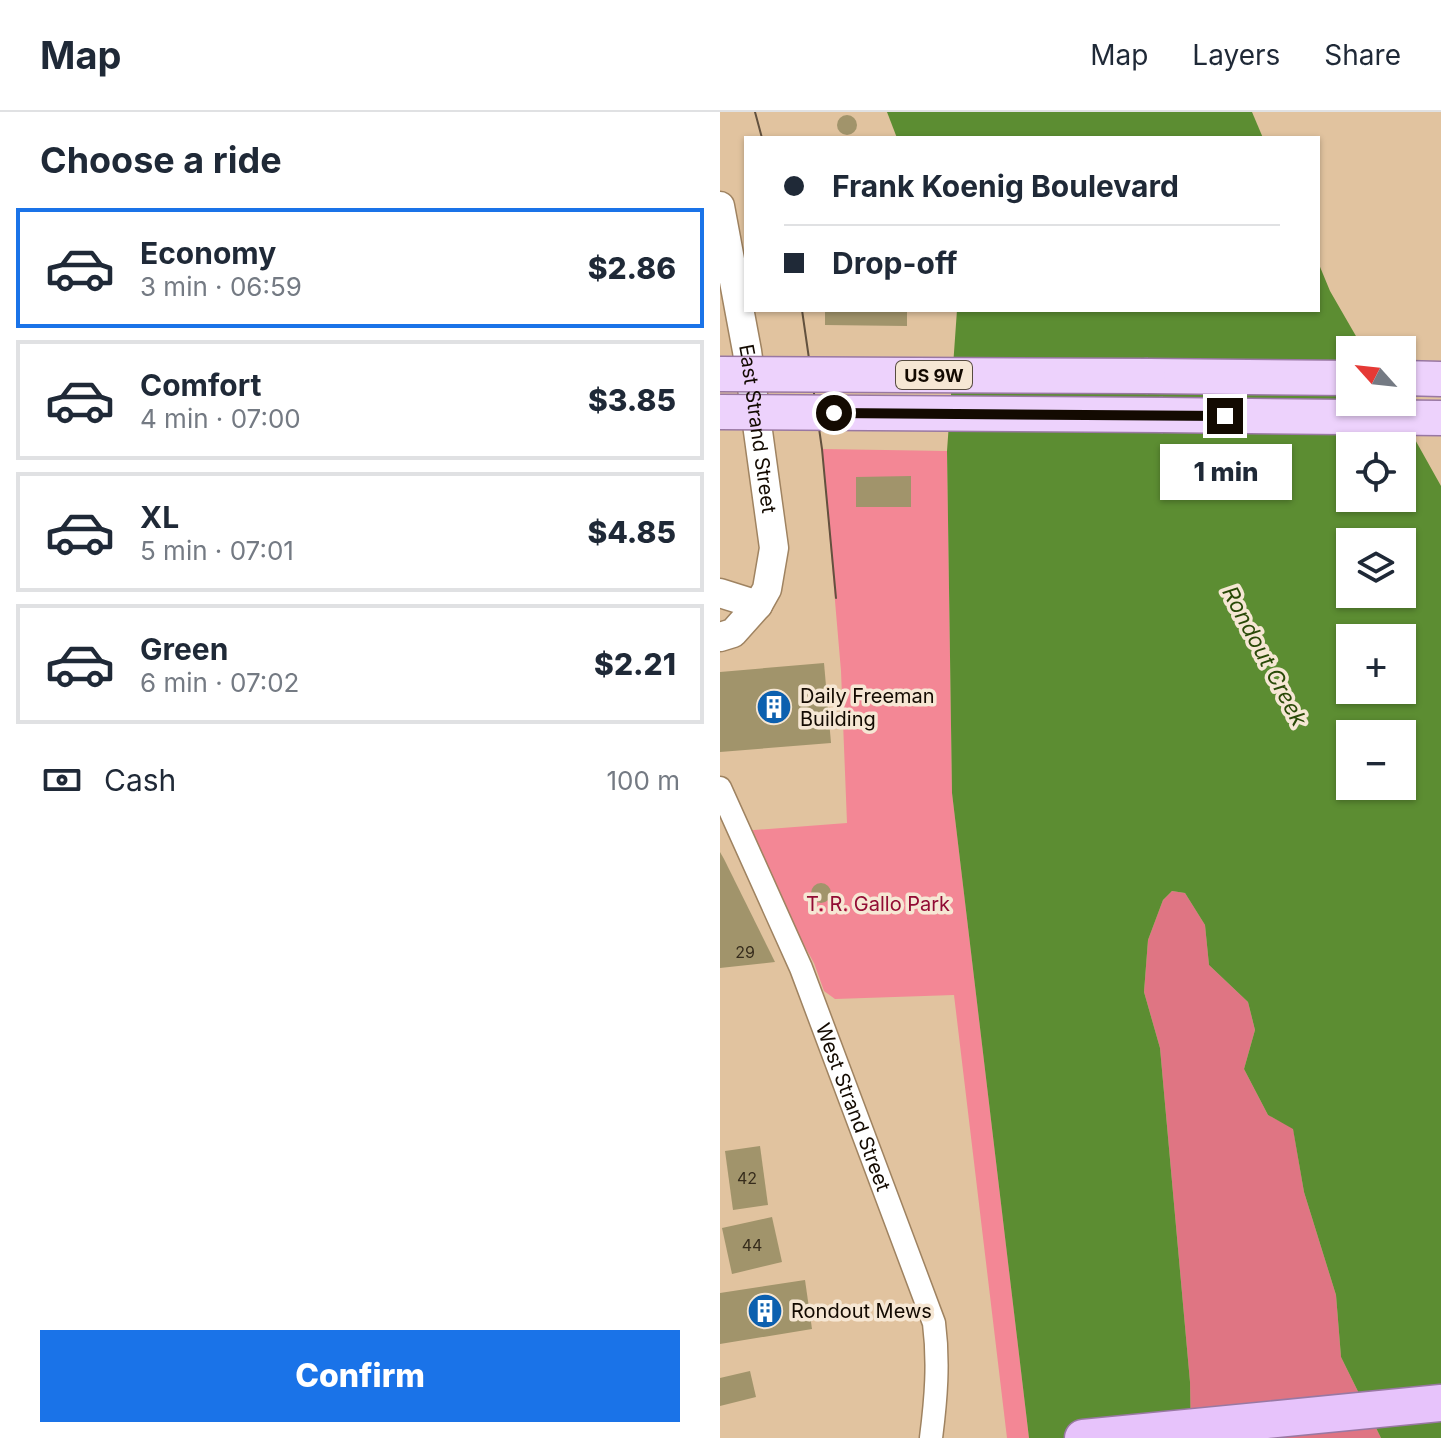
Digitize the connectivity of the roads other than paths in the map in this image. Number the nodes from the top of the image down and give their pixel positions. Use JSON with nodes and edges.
{"nodes":[{"id":1,"x":720,"y":206,"type":"edge"},
{"id":2,"x":720,"y":374,"type":"edge"},
{"id":3,"x":1336,"y":378,"type":"edge"},
{"id":4,"x":1416,"y":378,"type":"edge"},
{"id":5,"x":1441,"y":379,"type":"edge"},
{"id":6,"x":720,"y":412,"type":"edge"},
{"id":7,"x":1441,"y":418,"type":"edge"},
{"id":8,"x":720,"y":593,"type":"edge"},
{"id":9,"x":758,"y":605,"type":"junction"},
{"id":10,"x":720,"y":637,"type":"edge"},
{"id":11,"x":720,"y":788,"type":"edge"},
{"id":12,"x":1441,"y":1403,"type":"edge"},
{"id":13,"x":931,"y":1438,"type":"edge"},
{"id":14,"x":1083,"y":1438,"type":"edge"}],
"edges":[{"from":1,"to":9,"type":"street","name":"East Strand Street"},
{"from":2,"to":3,"type":"main road","number":"US 9W","bridge":true},
{"from":4,"to":5,"type":"main road"},
{"from":6,"to":7,"type":"main road","number":"US 9W","bridge":true},
{"from":8,"to":9,"type":"street"},
{"from":9,"to":10,"type":"street"},
{"from":11,"to":13,"type":"street","name":"West Strand Street"},
{"from":12,"to":14,"type":"highway"}]}
